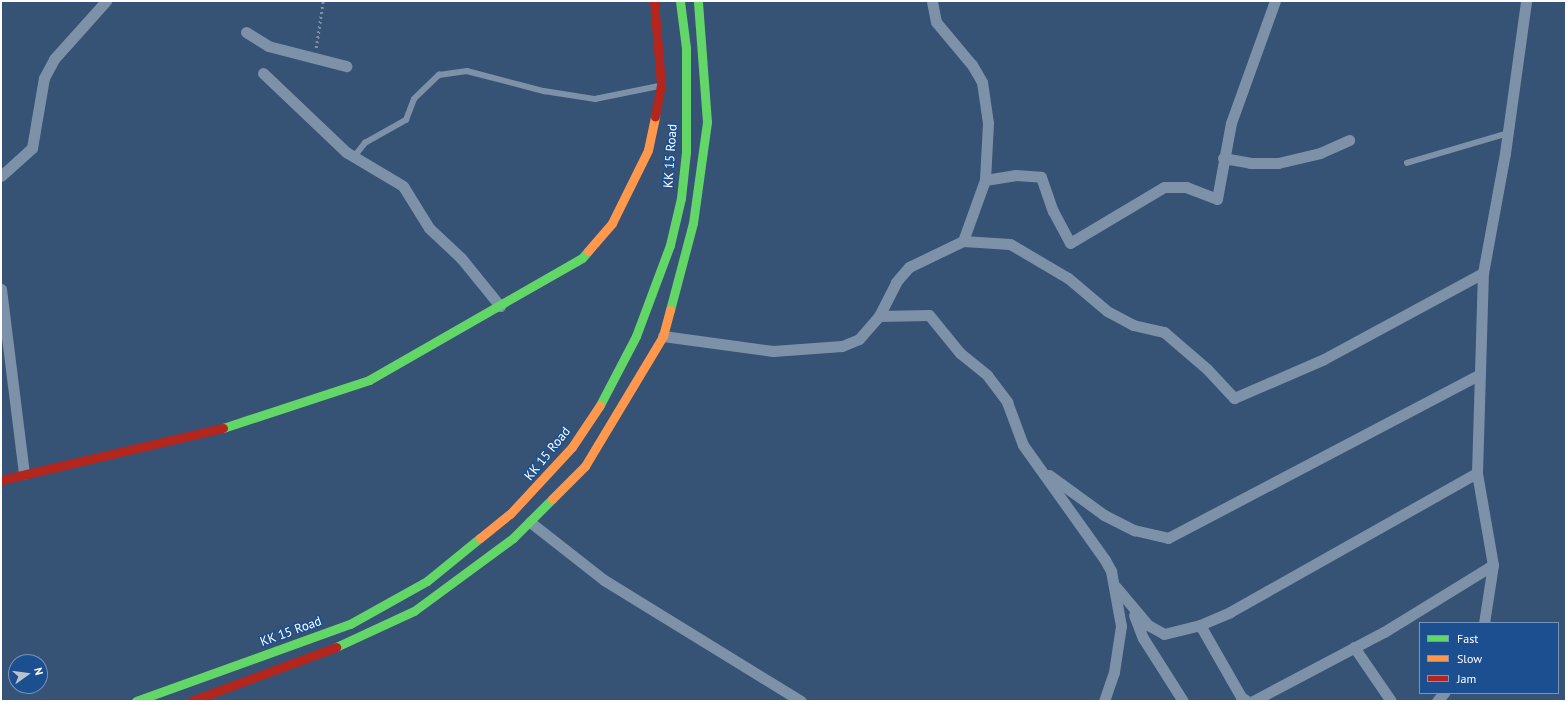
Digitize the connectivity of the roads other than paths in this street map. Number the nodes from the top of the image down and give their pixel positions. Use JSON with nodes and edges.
{"nodes":[{"id":1,"x":106,"y":1,"type":"edge"},
{"id":2,"x":654,"y":1,"type":"edge"},
{"id":3,"x":680,"y":1,"type":"edge"},
{"id":4,"x":706,"y":1,"type":"edge"},
{"id":5,"x":932,"y":1,"type":"edge"},
{"id":6,"x":1275,"y":1,"type":"edge"},
{"id":7,"x":1526,"y":1,"type":"edge"},
{"id":8,"x":698,"y":4,"type":"edge"},
{"id":9,"x":246,"y":32,"type":"dead end"},
{"id":10,"x":346,"y":66,"type":"dead end"},
{"id":11,"x":263,"y":73,"type":"dead end"},
{"id":12,"x":661,"y":85,"type":"junction"},
{"id":13,"x":1508,"y":133,"type":"junction"},
{"id":14,"x":1350,"y":140,"type":"dead end"},
{"id":15,"x":354,"y":157,"type":"junction"},
{"id":16,"x":1223,"y":158,"type":"junction"},
{"id":17,"x":1408,"y":163,"type":"dead end"},
{"id":18,"x":1,"y":176,"type":"edge"},
{"id":19,"x":985,"y":180,"type":"junction"},
{"id":20,"x":963,"y":241,"type":"junction"},
{"id":21,"x":1483,"y":273,"type":"junction"},
{"id":22,"x":1,"y":289,"type":"edge"},
{"id":23,"x":500,"y":306,"type":"junction"},
{"id":24,"x":879,"y":316,"type":"junction"},
{"id":25,"x":663,"y":336,"type":"junction"},
{"id":26,"x":1480,"y":374,"type":"junction"},
{"id":27,"x":1046,"y":473,"type":"junction"},
{"id":28,"x":1477,"y":473,"type":"junction"},
{"id":29,"x":24,"y":474,"type":"junction"},
{"id":30,"x":1,"y":480,"type":"edge"},
{"id":31,"x":530,"y":522,"type":"junction"},
{"id":32,"x":1493,"y":565,"type":"junction"},
{"id":33,"x":1114,"y":584,"type":"junction"},
{"id":34,"x":1132,"y":608,"type":"junction"},
{"id":35,"x":1484,"y":622,"type":"edge"},
{"id":36,"x":1200,"y":625,"type":"junction"},
{"id":37,"x":1354,"y":647,"type":"junction"},
{"id":38,"x":136,"y":701,"type":"edge"},
{"id":39,"x":191,"y":701,"type":"edge"},
{"id":40,"x":801,"y":701,"type":"edge"},
{"id":41,"x":1104,"y":701,"type":"edge"},
{"id":42,"x":1183,"y":701,"type":"edge"},
{"id":43,"x":1247,"y":701,"type":"edge"},
{"id":44,"x":1253,"y":701,"type":"edge"},
{"id":45,"x":1391,"y":701,"type":"edge"}],
"edges":[{"from":1,"to":18,"type":"street"},
{"from":2,"to":12,"type":"main road"},
{"from":3,"to":38,"type":"main road","name":"KK 15 Road"},
{"from":4,"to":8,"type":"lane"},
{"from":5,"to":19,"type":"street"},
{"from":6,"to":16,"type":"street"},
{"from":7,"to":13,"type":"street"},
{"from":8,"to":25,"type":"main road"},
{"from":9,"to":10,"type":"street"},
{"from":11,"to":15,"type":"street"},
{"from":12,"to":15,"type":"lane"},
{"from":12,"to":23,"type":"main road"},
{"from":13,"to":17,"type":"lane"},
{"from":13,"to":21,"type":"street"},
{"from":14,"to":16,"type":"street"},
{"from":15,"to":23,"type":"street"},
{"from":16,"to":19,"type":"street"},
{"from":19,"to":20,"type":"street"},
{"from":20,"to":21,"type":"street"},
{"from":20,"to":24,"type":"street"},
{"from":21,"to":26,"type":"street"},
{"from":22,"to":29,"type":"street"},
{"from":23,"to":29,"type":"main road"},
{"from":24,"to":25,"type":"street"},
{"from":24,"to":27,"type":"street"},
{"from":25,"to":31,"type":"main road"},
{"from":26,"to":27,"type":"street"},
{"from":26,"to":28,"type":"street"},
{"from":27,"to":33,"type":"street"},
{"from":28,"to":32,"type":"street"},
{"from":28,"to":36,"type":"street"},
{"from":29,"to":30,"type":"main road"},
{"from":31,"to":39,"type":"main road"},
{"from":31,"to":40,"type":"street"},
{"from":32,"to":35,"type":"street"},
{"from":32,"to":37,"type":"street"},
{"from":33,"to":34,"type":"street"},
{"from":33,"to":41,"type":"street"},
{"from":34,"to":36,"type":"street"},
{"from":34,"to":42,"type":"street"},
{"from":36,"to":43,"type":"street"},
{"from":37,"to":44,"type":"street"},
{"from":37,"to":45,"type":"street"}]}
